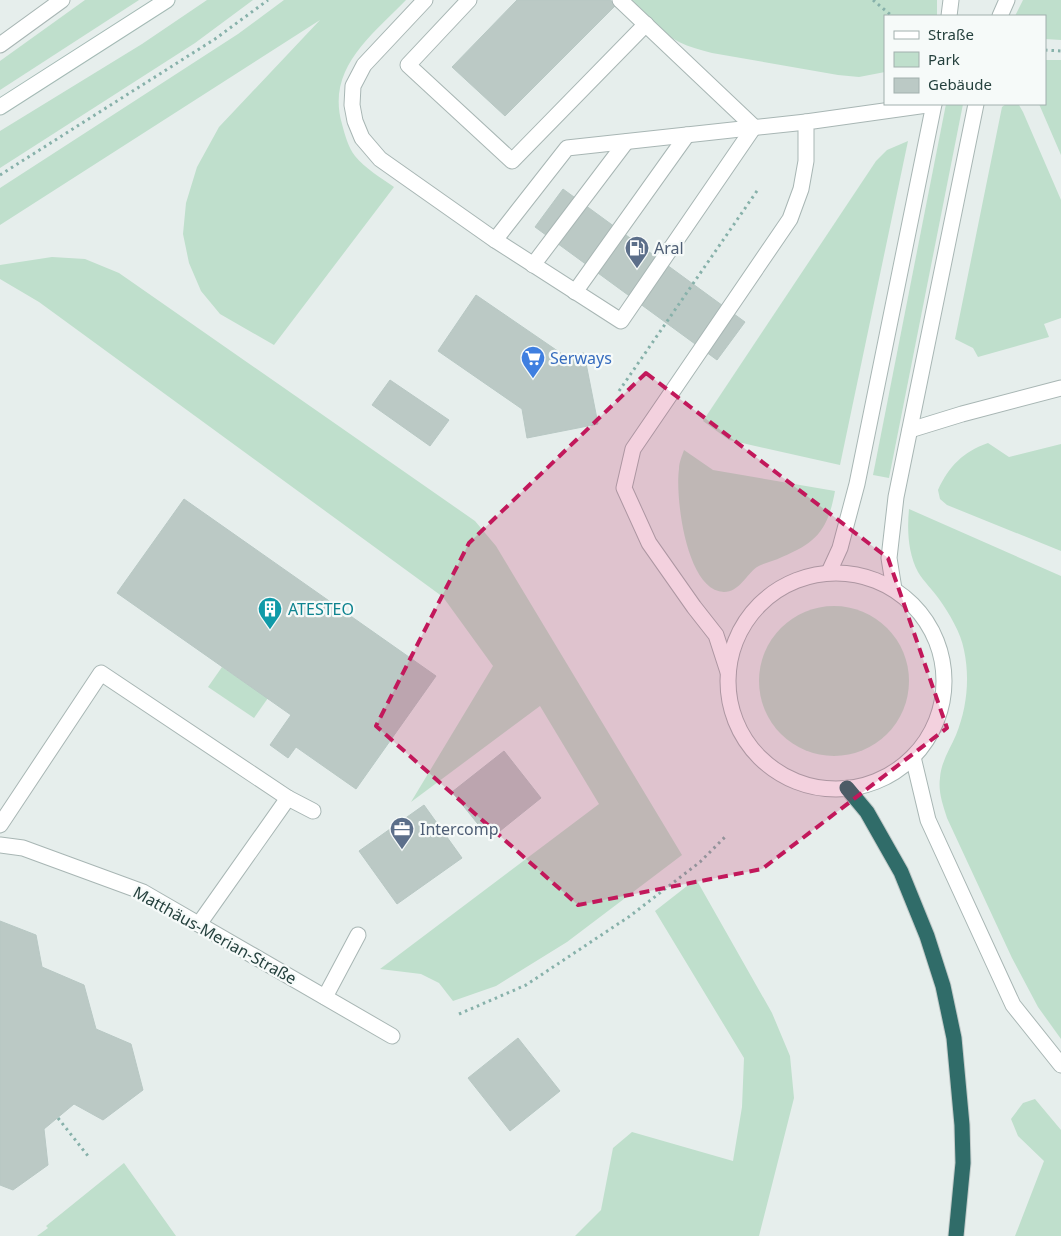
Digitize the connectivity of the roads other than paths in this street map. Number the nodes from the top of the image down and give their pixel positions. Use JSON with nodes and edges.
{"nodes":[{"id":1,"x":62,"y":0,"type":"edge"},
{"id":2,"x":167,"y":0,"type":"edge"},
{"id":3,"x":425,"y":0,"type":"edge"},
{"id":4,"x":469,"y":0,"type":"edge"},
{"id":5,"x":620,"y":0,"type":"edge"},
{"id":6,"x":951,"y":0,"type":"edge"},
{"id":7,"x":1007,"y":0,"type":"edge"},
{"id":8,"x":949,"y":15,"type":"edge"},
{"id":9,"x":1000,"y":15,"type":"edge"},
{"id":10,"x":646,"y":24,"type":"junction"},
{"id":11,"x":0,"y":44,"type":"edge"},
{"id":12,"x":927,"y":105,"type":"edge"},
{"id":13,"x":934,"y":105,"type":"edge"},
{"id":14,"x":976,"y":105,"type":"edge"},
{"id":15,"x":0,"y":107,"type":"edge"},
{"id":16,"x":806,"y":122,"type":"junction"},
{"id":17,"x":754,"y":128,"type":"junction"},
{"id":18,"x":687,"y":135,"type":"junction"},
{"id":19,"x":626,"y":142,"type":"junction"},
{"id":20,"x":495,"y":240,"type":"junction"},
{"id":21,"x":533,"y":265,"type":"junction"},
{"id":22,"x":575,"y":292,"type":"junction"},
{"id":23,"x":1061,"y":388,"type":"edge"},
{"id":24,"x":910,"y":430,"type":"junction"},
{"id":25,"x":829,"y":572,"type":"junction"},
{"id":26,"x":894,"y":589,"type":"junction"},
{"id":27,"x":728,"y":672,"type":"junction"},
{"id":28,"x":913,"y":757,"type":"junction"},
{"id":29,"x":847,"y":788,"type":"junction"},
{"id":30,"x":288,"y":798,"type":"junction"},
{"id":31,"x":314,"y":811,"type":"dead end"},
{"id":32,"x":0,"y":825,"type":"edge"},
{"id":33,"x":0,"y":845,"type":"edge"},
{"id":34,"x":199,"y":924,"type":"junction"},
{"id":35,"x":358,"y":935,"type":"dead end"},
{"id":36,"x":325,"y":997,"type":"junction"},
{"id":37,"x":392,"y":1036,"type":"dead end"},
{"id":38,"x":1061,"y":1065,"type":"edge"},
{"id":39,"x":956,"y":1236,"type":"edge"}],
"edges":[{"from":1,"to":11,"type":"street"},
{"from":2,"to":15,"type":"street"},
{"from":3,"to":20,"type":"street"},
{"from":4,"to":10,"type":"street"},
{"from":5,"to":10,"type":"street"},
{"from":6,"to":8,"type":"street"},
{"from":7,"to":9,"type":"street"},
{"from":10,"to":17,"type":"street"},
{"from":12,"to":16,"type":"street"},
{"from":13,"to":25,"type":"street"},
{"from":14,"to":24,"type":"street"},
{"from":16,"to":17,"type":"street"},
{"from":16,"to":27,"type":"street"},
{"from":17,"to":18,"type":"street"},
{"from":17,"to":22,"type":"street"},
{"from":18,"to":19,"type":"street"},
{"from":18,"to":22,"type":"street"},
{"from":19,"to":20,"type":"street"},
{"from":19,"to":21,"type":"street"},
{"from":20,"to":21,"type":"street"},
{"from":21,"to":22,"type":"street"},
{"from":23,"to":24,"type":"street"},
{"from":24,"to":26,"type":"street"},
{"from":25,"to":26,"type":"street"},
{"from":25,"to":27,"type":"street"},
{"from":26,"to":28,"type":"street"},
{"from":27,"to":29,"type":"street"},
{"from":28,"to":29,"type":"street"},
{"from":28,"to":38,"type":"street"},
{"from":29,"to":39,"type":"highway"},
{"from":30,"to":31,"type":"street"},
{"from":30,"to":32,"type":"street"},
{"from":30,"to":34,"type":"street"},
{"from":33,"to":34,"type":"street","name":"Matthäus-Merian-Straße"},
{"from":34,"to":36,"type":"street","name":"Matthäus-Merian-Straße"},
{"from":35,"to":36,"type":"street"},
{"from":36,"to":37,"type":"street","name":"Matthäus-Merian-Straße"}]}
